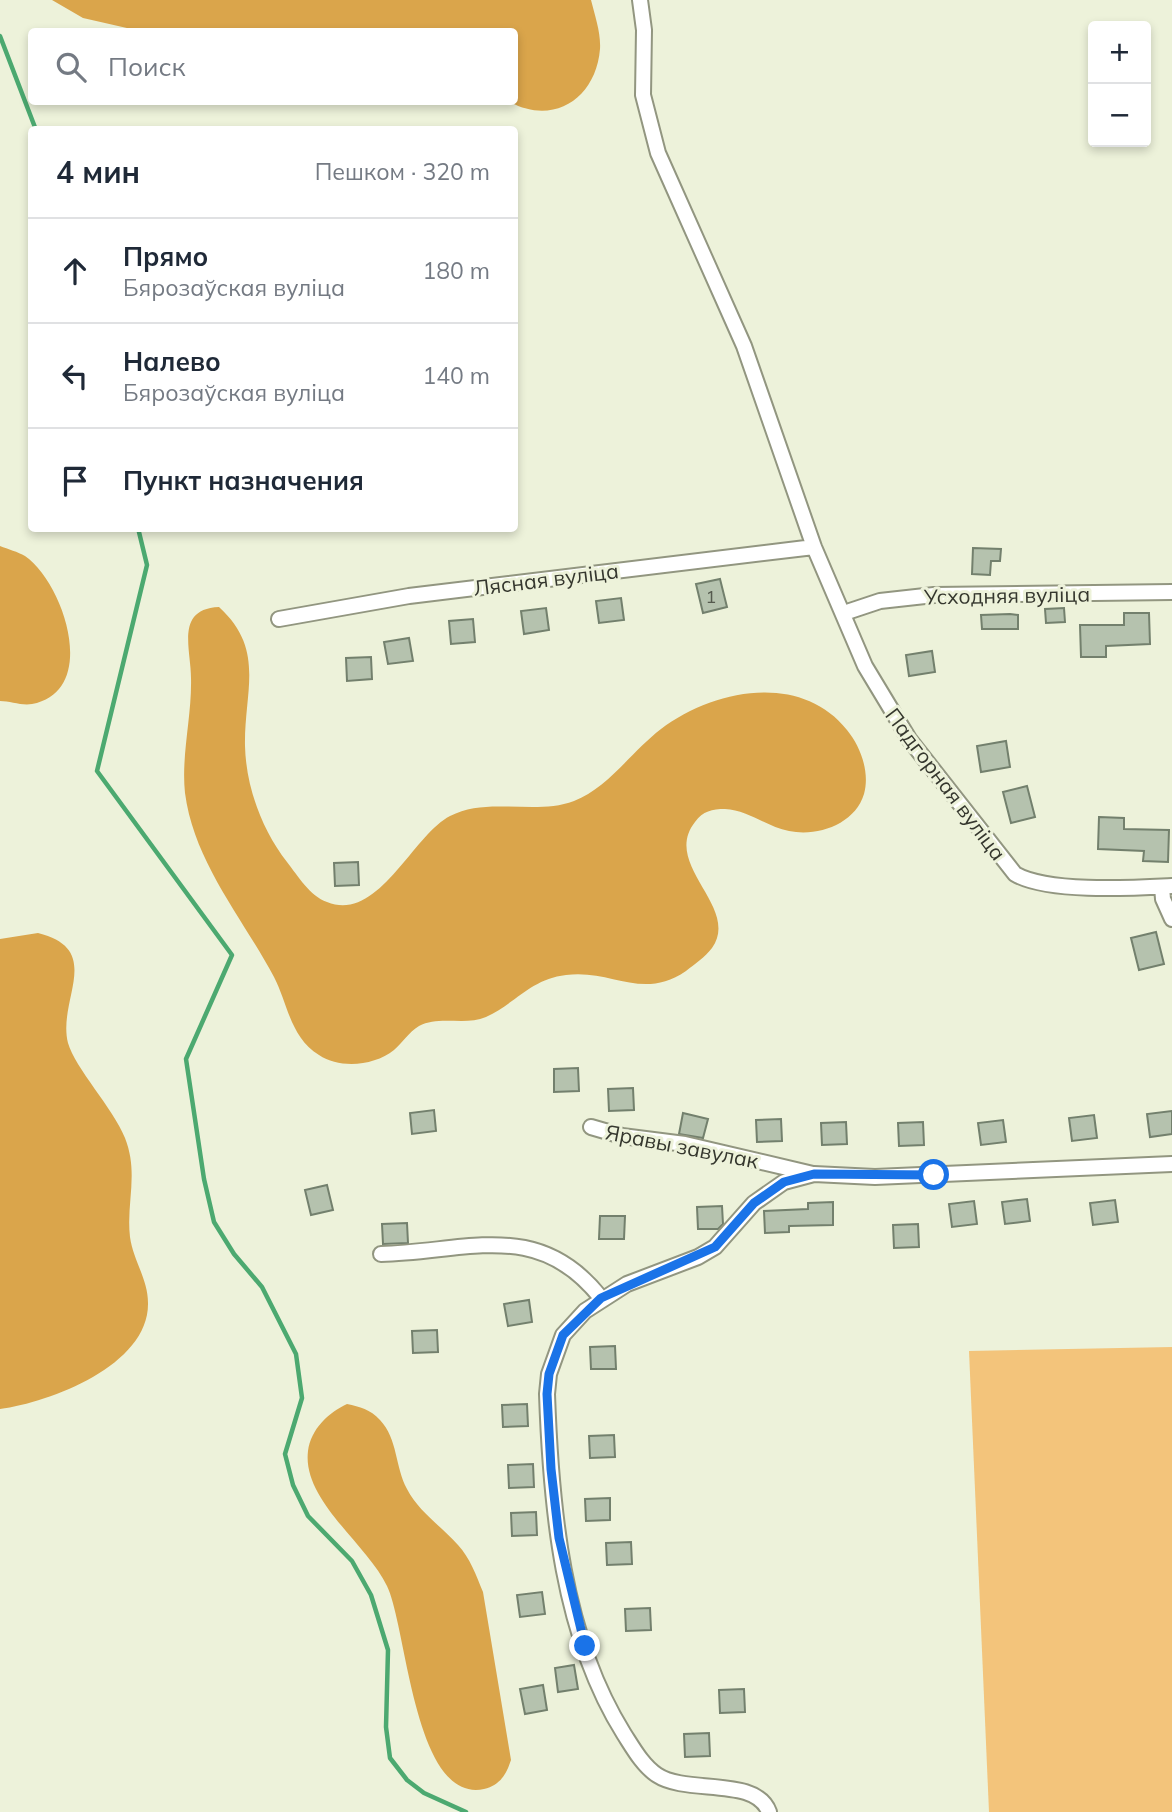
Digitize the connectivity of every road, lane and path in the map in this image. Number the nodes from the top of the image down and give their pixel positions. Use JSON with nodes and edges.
{"nodes":[{"id":1,"x":640,"y":0,"type":"edge"},
{"id":2,"x":814,"y":547,"type":"junction"},
{"id":3,"x":1172,"y":592,"type":"edge"},
{"id":4,"x":844,"y":614,"type":"junction"},
{"id":5,"x":279,"y":619,"type":"dead end"},
{"id":6,"x":1167,"y":886,"type":"edge"},
{"id":7,"x":1172,"y":919,"type":"edge"},
{"id":8,"x":591,"y":1127,"type":"dead end"},
{"id":9,"x":1172,"y":1164,"type":"edge"},
{"id":10,"x":814,"y":1174,"type":"junction"},
{"id":11,"x":381,"y":1254,"type":"dead end"},
{"id":12,"x":601,"y":1298,"type":"junction"},
{"id":13,"x":769,"y":1812,"type":"edge"}],
"edges":[{"from":1,"to":2,"type":"street","name":"Падгорная вуліца"},
{"from":2,"to":4,"type":"street","name":"Падгорная вуліца"},
{"from":2,"to":5,"type":"street","name":"Лясная вуліца"},
{"from":3,"to":4,"type":"street","name":"Усходняя вуліца"},
{"from":4,"to":6,"type":"street","name":"Падгорная вуліца"},
{"from":6,"to":7,"type":"street"},
{"from":8,"to":10,"type":"street","name":"Яравы завулак"},
{"from":9,"to":10,"type":"street"},
{"from":10,"to":12,"type":"street"},
{"from":11,"to":12,"type":"street"},
{"from":12,"to":13,"type":"street"}]}
